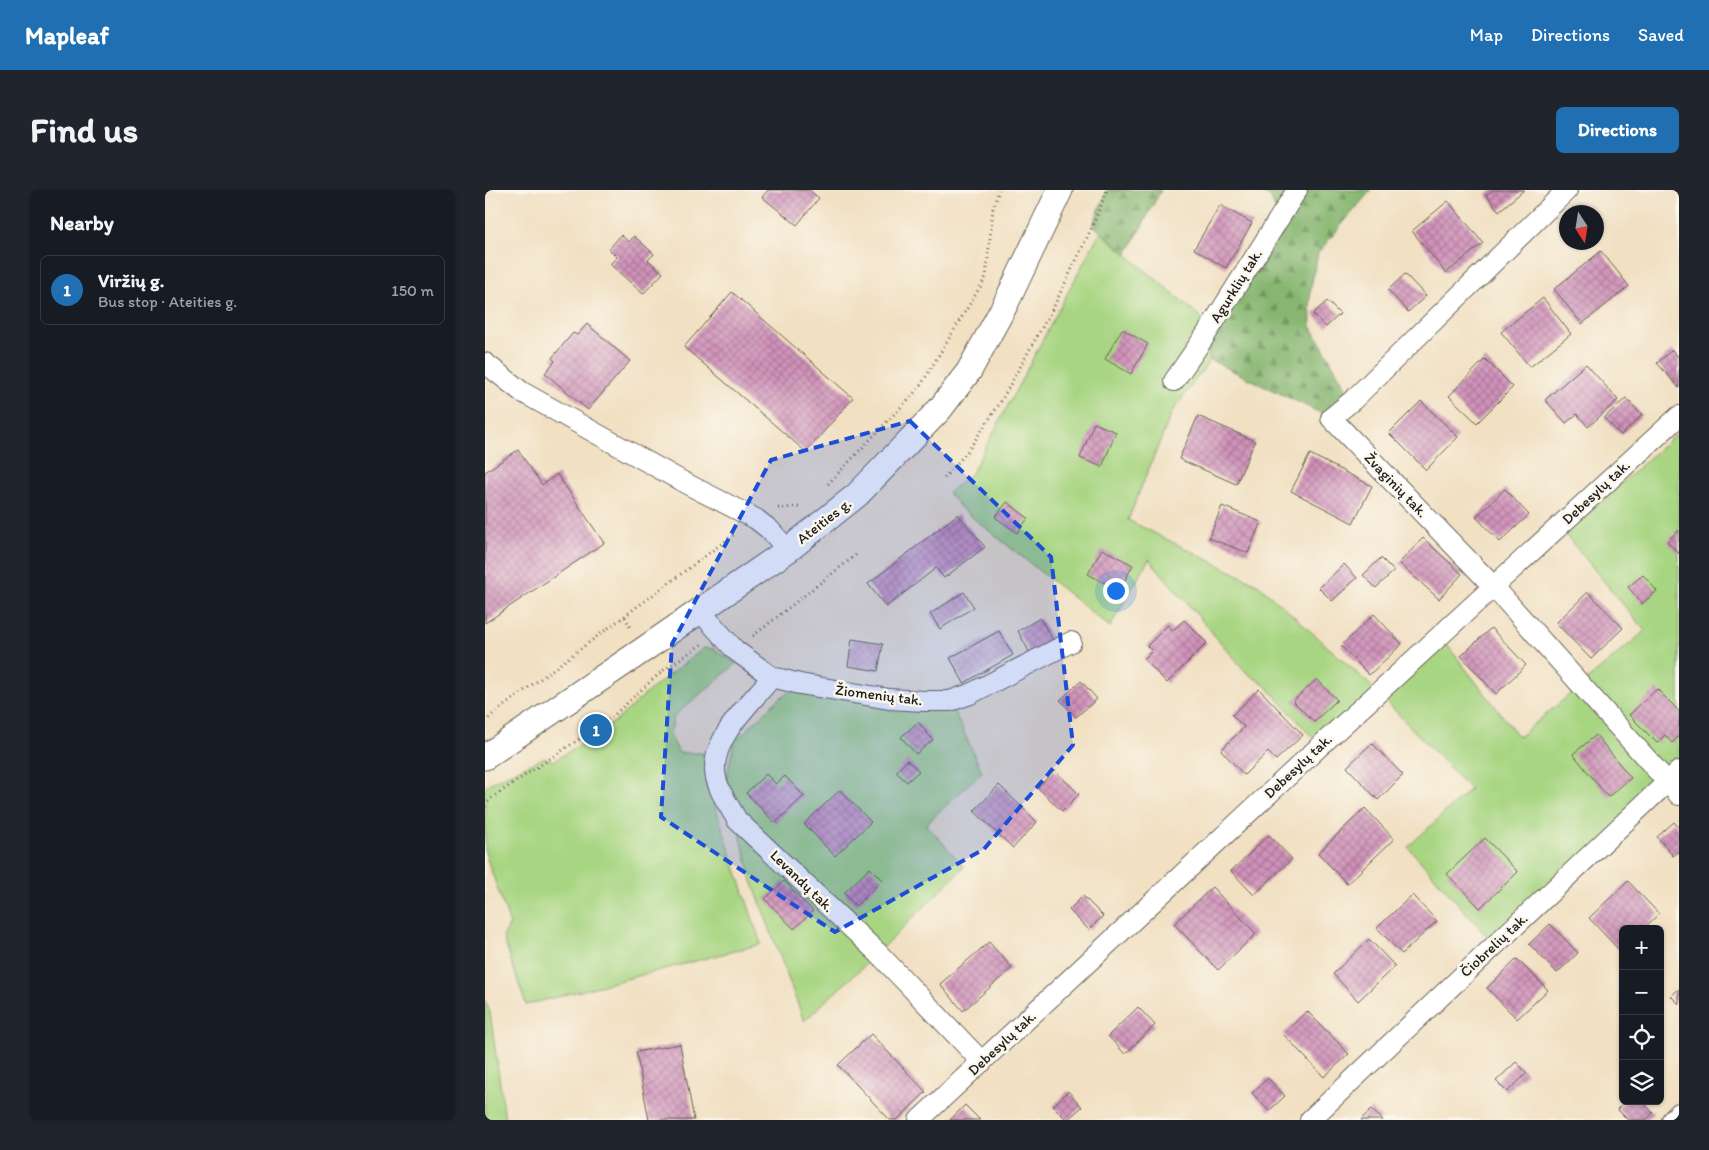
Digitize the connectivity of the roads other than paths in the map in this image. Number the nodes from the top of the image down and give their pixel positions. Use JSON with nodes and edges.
{"nodes":[{"id":1,"x":1061,"y":190,"type":"edge"},
{"id":2,"x":1297,"y":190,"type":"edge"},
{"id":3,"x":1567,"y":190,"type":"edge"},
{"id":4,"x":485,"y":364,"type":"edge"},
{"id":5,"x":1174,"y":381,"type":"dead end"},
{"id":6,"x":1679,"y":416,"type":"edge"},
{"id":7,"x":788,"y":550,"type":"junction"},
{"id":8,"x":1493,"y":586,"type":"junction"},
{"id":9,"x":699,"y":611,"type":"junction"},
{"id":10,"x":1071,"y":642,"type":"dead end"},
{"id":11,"x":772,"y":677,"type":"junction"},
{"id":12,"x":485,"y":756,"type":"edge"},
{"id":13,"x":1675,"y":783,"type":"edge"},
{"id":14,"x":982,"y":1062,"type":"junction"},
{"id":15,"x":1679,"y":1113,"type":"edge"},
{"id":16,"x":919,"y":1120,"type":"edge"},
{"id":17,"x":1310,"y":1120,"type":"edge"},
{"id":18,"x":1672,"y":1120,"type":"edge"}],
"edges":[{"from":1,"to":7,"type":"street","name":"Ateities g."},
{"from":2,"to":5,"type":"street","name":"Agurklių tak."},
{"from":3,"to":8,"type":"street","name":"Žvaginių tak."},
{"from":4,"to":7,"type":"street"},
{"from":6,"to":8,"type":"street","name":"Debesylų tak."},
{"from":7,"to":9,"type":"street","name":"Ateities g."},
{"from":8,"to":13,"type":"street","name":"Žvaginių tak."},
{"from":8,"to":14,"type":"street","name":"Debesylų tak."},
{"from":9,"to":11,"type":"street","name":"Žiomenių tak."},
{"from":9,"to":12,"type":"street","name":"Ateities g."},
{"from":10,"to":11,"type":"street","name":"Žiomenių tak."},
{"from":11,"to":14,"type":"street","name":"Levandų tak."},
{"from":13,"to":17,"type":"street","name":"Čiobrelių tak."},
{"from":14,"to":16,"type":"street","name":"Debesylų tak."},
{"from":15,"to":18,"type":"street"}]}
